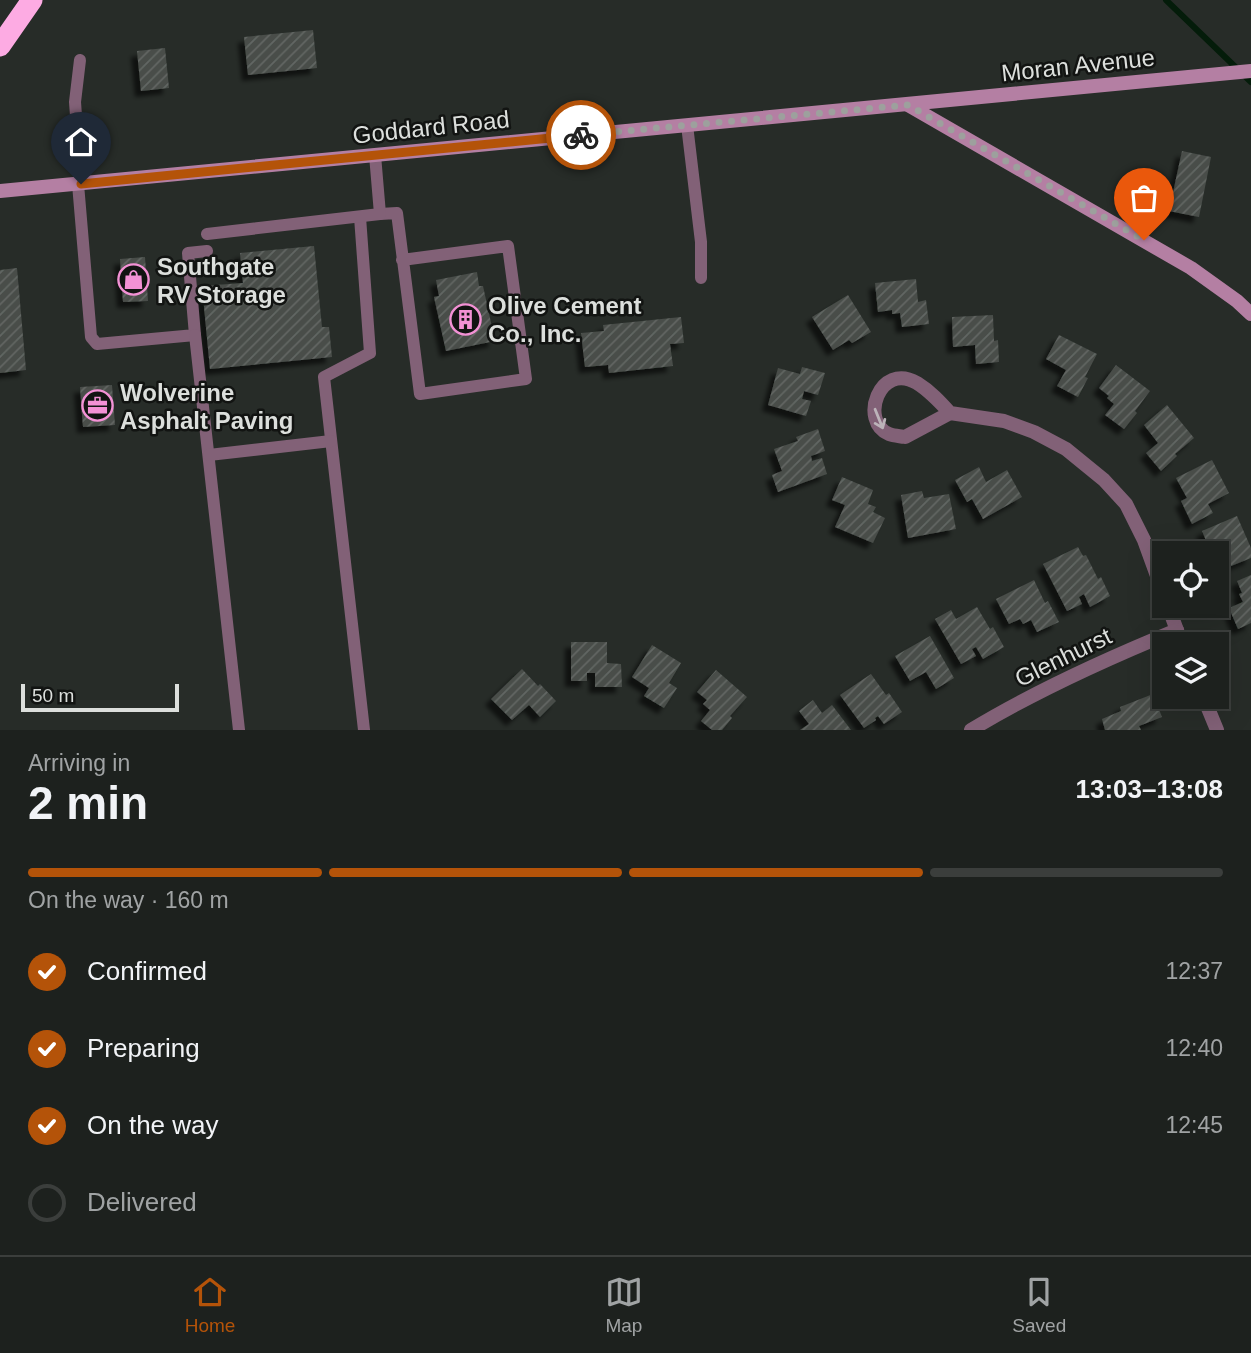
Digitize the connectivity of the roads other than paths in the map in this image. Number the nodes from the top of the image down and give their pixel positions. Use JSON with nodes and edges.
{"nodes":[{"id":1,"x":32,"y":0,"type":"edge"},
{"id":2,"x":0,"y":46,"type":"edge"},
{"id":3,"x":80,"y":60,"type":"dead end"},
{"id":4,"x":1251,"y":71,"type":"edge"},
{"id":5,"x":908,"y":105,"type":"junction"},
{"id":6,"x":687,"y":125,"type":"junction"},
{"id":7,"x":375,"y":155,"type":"junction"},
{"id":8,"x":80,"y":184,"type":"junction"},
{"id":9,"x":0,"y":191,"type":"edge"},
{"id":10,"x":380,"y":214,"type":"junction"},
{"id":11,"x":360,"y":217,"type":"junction"},
{"id":12,"x":207,"y":234,"type":"dead end"},
{"id":13,"x":207,"y":251,"type":"dead end"},
{"id":14,"x":402,"y":260,"type":"junction"},
{"id":15,"x":701,"y":278,"type":"dead end"},
{"id":16,"x":1251,"y":314,"type":"edge"},
{"id":17,"x":195,"y":335,"type":"junction"},
{"id":18,"x":950,"y":413,"type":"junction"},
{"id":19,"x":331,"y":441,"type":"junction"},
{"id":20,"x":209,"y":455,"type":"junction"},
{"id":21,"x":1152,"y":562,"type":"edge"},
{"id":22,"x":1152,"y":646,"type":"edge"},
{"id":23,"x":1208,"y":709,"type":"edge"},
{"id":24,"x":239,"y":730,"type":"edge"},
{"id":25,"x":364,"y":730,"type":"edge"},
{"id":26,"x":971,"y":730,"type":"edge"},
{"id":27,"x":1217,"y":730,"type":"edge"}],
"edges":[{"from":1,"to":2,"type":"highway"},
{"from":3,"to":8,"type":"lane"},
{"from":4,"to":5,"type":"main road","name":"Moran Avenue"},
{"from":5,"to":6,"type":"main road","name":"Goddard Road"},
{"from":5,"to":16,"type":"main road"},
{"from":6,"to":7,"type":"main road","name":"Goddard Road"},
{"from":6,"to":15,"type":"lane"},
{"from":7,"to":8,"type":"main road","name":"Goddard Road"},
{"from":7,"to":10,"type":"lane"},
{"from":8,"to":9,"type":"main road","name":"Goddard Road"},
{"from":8,"to":17,"type":"lane"},
{"from":10,"to":11,"type":"lane"},
{"from":10,"to":14,"type":"lane"},
{"from":11,"to":12,"type":"lane"},
{"from":11,"to":19,"type":"lane"},
{"from":13,"to":17,"type":"lane"},
{"from":14,"to":14,"type":"lane"},
{"from":17,"to":20,"type":"lane"},
{"from":18,"to":18,"type":"street","one_way":true},
{"from":18,"to":21,"type":"street"},
{"from":19,"to":20,"type":"lane"},
{"from":19,"to":25,"type":"lane"},
{"from":20,"to":24,"type":"lane"},
{"from":22,"to":26,"type":"street","name":"Glenhurst"},
{"from":23,"to":27,"type":"street"}]}
